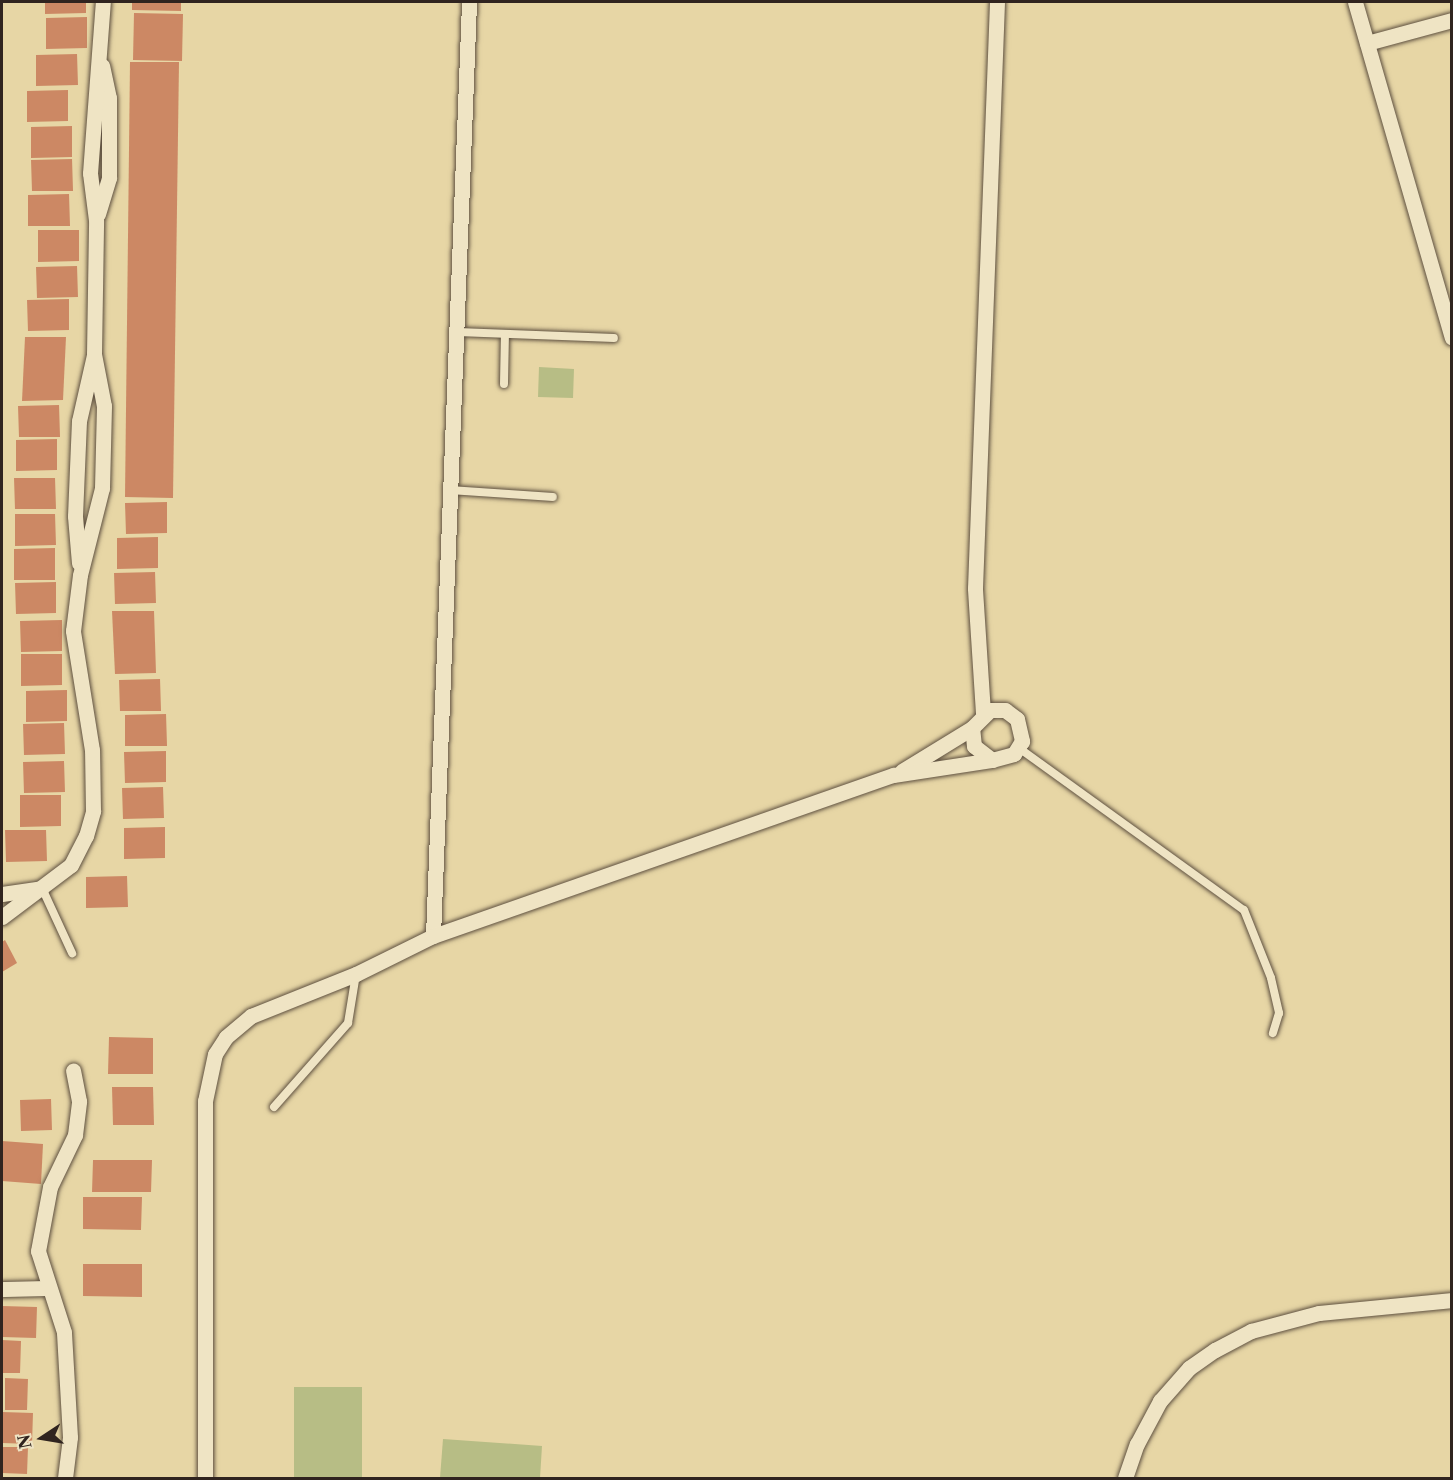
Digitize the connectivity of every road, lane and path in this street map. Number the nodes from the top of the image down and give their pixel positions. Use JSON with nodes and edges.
{"nodes":[{"id":1,"x":103,"y":2,"type":"edge"},
{"id":2,"x":469,"y":2,"type":"edge"},
{"id":3,"x":997,"y":2,"type":"edge"},
{"id":4,"x":1355,"y":2,"type":"edge"},
{"id":5,"x":1452,"y":20,"type":"edge"},
{"id":6,"x":1367,"y":43,"type":"junction"},
{"id":7,"x":458,"y":332,"type":"junction"},
{"id":8,"x":505,"y":334,"type":"junction"},
{"id":9,"x":1452,"y":337,"type":"edge"},
{"id":10,"x":614,"y":338,"type":"dead end"},
{"id":11,"x":94,"y":354,"type":"junction"},
{"id":12,"x":504,"y":384,"type":"dead end"},
{"id":13,"x":450,"y":490,"type":"junction"},
{"id":14,"x":553,"y":497,"type":"dead end"},
{"id":15,"x":80,"y":575,"type":"junction"},
{"id":16,"x":983,"y":713,"type":"junction"},
{"id":17,"x":972,"y":728,"type":"junction"},
{"id":18,"x":1019,"y":748,"type":"junction"},
{"id":19,"x":992,"y":760,"type":"junction"},
{"id":20,"x":894,"y":775,"type":"junction"},
{"id":21,"x":42,"y":888,"type":"junction"},
{"id":22,"x":2,"y":894,"type":"edge"},
{"id":23,"x":2,"y":917,"type":"edge"},
{"id":24,"x":433,"y":936,"type":"junction"},
{"id":25,"x":72,"y":953,"type":"dead end"},
{"id":26,"x":356,"y":974,"type":"junction"},
{"id":27,"x":1273,"y":1033,"type":"dead end"},
{"id":28,"x":73,"y":1071,"type":"dead end"},
{"id":29,"x":274,"y":1107,"type":"dead end"},
{"id":30,"x":49,"y":1288,"type":"junction"},
{"id":31,"x":2,"y":1289,"type":"edge"},
{"id":32,"x":1452,"y":1300,"type":"edge"},
{"id":33,"x":65,"y":1479,"type":"edge"},
{"id":34,"x":205,"y":1479,"type":"edge"},
{"id":35,"x":1125,"y":1479,"type":"edge"}],
"edges":[{"from":1,"to":11,"type":"street"},
{"from":2,"to":7,"type":"street"},
{"from":3,"to":16,"type":"street"},
{"from":4,"to":6,"type":"street"},
{"from":5,"to":6,"type":"street"},
{"from":6,"to":9,"type":"street"},
{"from":7,"to":8,"type":"lane"},
{"from":7,"to":13,"type":"street"},
{"from":8,"to":10,"type":"lane"},
{"from":8,"to":12,"type":"lane"},
{"from":11,"to":15,"type":"street"},
{"from":11,"to":15,"type":"street"},
{"from":13,"to":14,"type":"lane"},
{"from":13,"to":24,"type":"street"},
{"from":15,"to":21,"type":"street"},
{"from":16,"to":17,"type":"street"},
{"from":16,"to":18,"type":"street"},
{"from":17,"to":19,"type":"street"},
{"from":17,"to":20,"type":"street"},
{"from":18,"to":19,"type":"street"},
{"from":18,"to":27,"type":"lane"},
{"from":19,"to":20,"type":"street"},
{"from":20,"to":24,"type":"street"},
{"from":21,"to":22,"type":"street"},
{"from":21,"to":23,"type":"street"},
{"from":21,"to":25,"type":"lane"},
{"from":24,"to":26,"type":"street"},
{"from":26,"to":29,"type":"lane"},
{"from":26,"to":34,"type":"street"},
{"from":28,"to":30,"type":"street"},
{"from":30,"to":31,"type":"street"},
{"from":30,"to":33,"type":"street"},
{"from":32,"to":35,"type":"street"}]}
